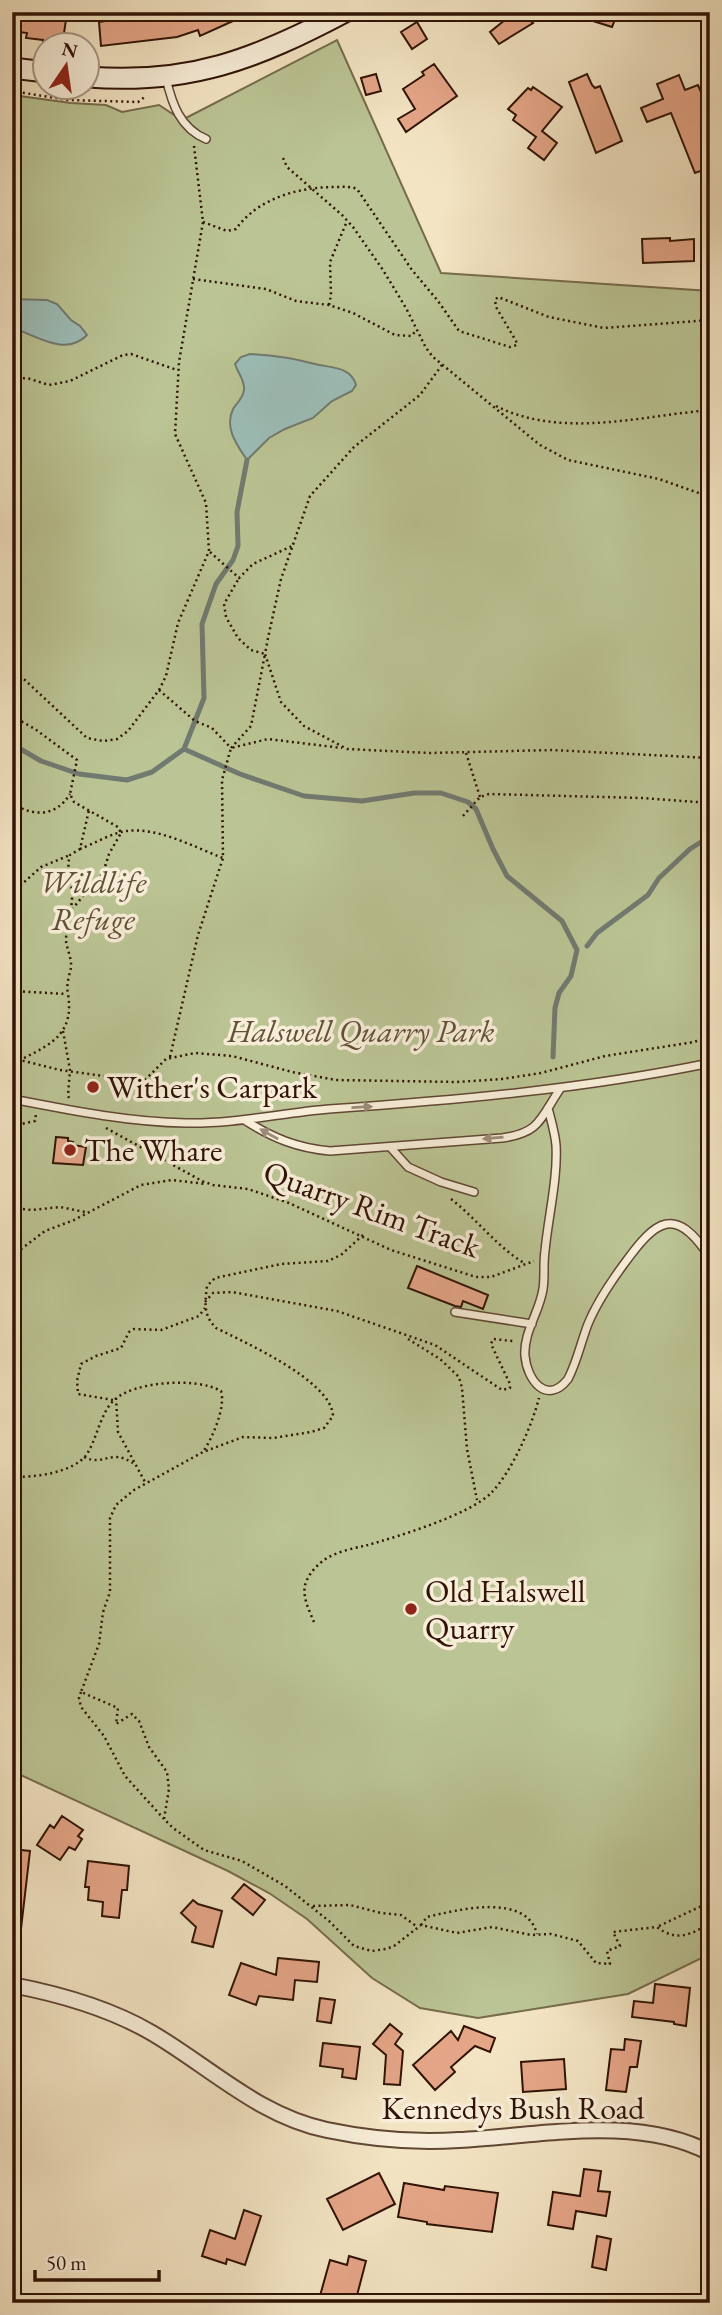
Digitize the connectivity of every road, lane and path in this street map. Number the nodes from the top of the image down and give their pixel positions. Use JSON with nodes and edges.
{"nodes":[{"id":1,"x":345,"y":12,"type":"edge"},
{"id":2,"x":12,"y":68,"type":"edge"},
{"id":3,"x":32,"y":70,"type":"edge"},
{"id":4,"x":166,"y":76,"type":"junction"},
{"id":5,"x":102,"y":78,"type":"edge"},
{"id":6,"x":206,"y":139,"type":"joint"},
{"id":7,"x":283,"y":158,"type":"dead end"},
{"id":8,"x":313,"y":189,"type":"junction"},
{"id":9,"x":347,"y":221,"type":"junction"},
{"id":10,"x":203,"y":222,"type":"junction"},
{"id":11,"x":193,"y":279,"type":"junction"},
{"id":12,"x":329,"y":305,"type":"junction"},
{"id":13,"x":710,"y":320,"type":"edge"},
{"id":14,"x":417,"y":330,"type":"junction"},
{"id":15,"x":442,"y":365,"type":"junction"},
{"id":16,"x":179,"y":371,"type":"junction"},
{"id":17,"x":12,"y":379,"type":"edge"},
{"id":18,"x":492,"y":404,"type":"junction"},
{"id":19,"x":710,"y":410,"type":"edge"},
{"id":20,"x":710,"y":497,"type":"edge"},
{"id":21,"x":292,"y":546,"type":"junction"},
{"id":22,"x":209,"y":551,"type":"junction"},
{"id":23,"x":237,"y":576,"type":"junction"},
{"id":24,"x":265,"y":654,"type":"junction"},
{"id":25,"x":12,"y":668,"type":"edge"},
{"id":26,"x":159,"y":690,"type":"junction"},
{"id":27,"x":12,"y":716,"type":"edge"},
{"id":28,"x":231,"y":748,"type":"junction"},
{"id":29,"x":347,"y":749,"type":"junction"},
{"id":30,"x":466,"y":752,"type":"junction"},
{"id":31,"x":710,"y":758,"type":"edge"},
{"id":32,"x":70,"y":794,"type":"junction"},
{"id":33,"x":480,"y":796,"type":"junction"},
{"id":34,"x":12,"y":803,"type":"edge"},
{"id":35,"x":710,"y":803,"type":"edge"},
{"id":36,"x":89,"y":810,"type":"junction"},
{"id":37,"x":463,"y":816,"type":"dead end"},
{"id":38,"x":121,"y":833,"type":"junction"},
{"id":39,"x":80,"y":849,"type":"junction"},
{"id":40,"x":69,"y":855,"type":"junction"},
{"id":41,"x":223,"y":858,"type":"junction"},
{"id":42,"x":12,"y":892,"type":"edge"},
{"id":43,"x":71,"y":911,"type":"junction"},
{"id":44,"x":12,"y":991,"type":"edge"},
{"id":45,"x":67,"y":993,"type":"junction"},
{"id":46,"x":63,"y":1031,"type":"junction"},
{"id":47,"x":710,"y":1036,"type":"edge"},
{"id":48,"x":170,"y":1057,"type":"junction"},
{"id":49,"x":12,"y":1058,"type":"edge"},
{"id":50,"x":22,"y":1059,"type":"junction"},
{"id":51,"x":710,"y":1063,"type":"edge"},
{"id":52,"x":70,"y":1070,"type":"junction"},
{"id":53,"x":560,"y":1089,"type":"junction"},
{"id":54,"x":12,"y":1099,"type":"edge"},
{"id":55,"x":37,"y":1104,"type":"junction"},
{"id":56,"x":548,"y":1108,"type":"junction"},
{"id":57,"x":76,"y":1111,"type":"junction"},
{"id":58,"x":246,"y":1121,"type":"junction"},
{"id":59,"x":12,"y":1126,"type":"edge"},
{"id":60,"x":391,"y":1147,"type":"junction"},
{"id":61,"x":710,"y":1171,"type":"edge"},
{"id":62,"x":434,"y":1179,"type":"junction"},
{"id":63,"x":213,"y":1185,"type":"junction"},
{"id":64,"x":474,"y":1192,"type":"dead end"},
{"id":65,"x":710,"y":1205,"type":"edge"},
{"id":66,"x":12,"y":1208,"type":"edge"},
{"id":67,"x":85,"y":1212,"type":"junction"},
{"id":68,"x":363,"y":1235,"type":"junction"},
{"id":69,"x":12,"y":1256,"type":"edge"},
{"id":70,"x":544,"y":1258,"type":"junction"},
{"id":71,"x":710,"y":1258,"type":"edge"},
{"id":72,"x":526,"y":1264,"type":"junction"},
{"id":73,"x":205,"y":1302,"type":"junction"},
{"id":74,"x":205,"y":1308,"type":"junction"},
{"id":75,"x":455,"y":1312,"type":"dead end"},
{"id":76,"x":532,"y":1324,"type":"junction"},
{"id":77,"x":402,"y":1335,"type":"junction"},
{"id":78,"x":526,"y":1344,"type":"junction"},
{"id":79,"x":541,"y":1388,"type":"junction"},
{"id":80,"x":116,"y":1399,"type":"junction"},
{"id":81,"x":202,"y":1452,"type":"junction"},
{"id":82,"x":84,"y":1457,"type":"junction"},
{"id":83,"x":134,"y":1463,"type":"junction"},
{"id":84,"x":12,"y":1476,"type":"edge"},
{"id":85,"x":146,"y":1484,"type":"junction"},
{"id":86,"x":477,"y":1502,"type":"junction"},
{"id":87,"x":314,"y":1622,"type":"dead end"},
{"id":88,"x":81,"y":1692,"type":"junction"},
{"id":89,"x":164,"y":1819,"type":"junction"},
{"id":90,"x":710,"y":1902,"type":"edge"},
{"id":91,"x":309,"y":1905,"type":"junction"},
{"id":92,"x":710,"y":1923,"type":"edge"},
{"id":93,"x":419,"y":1926,"type":"junction"},
{"id":94,"x":657,"y":1927,"type":"junction"},
{"id":95,"x":537,"y":1934,"type":"junction"},
{"id":96,"x":12,"y":1985,"type":"edge"},
{"id":97,"x":710,"y":2153,"type":"edge"}],
"edges":[{"from":1,"to":4,"type":"street"},
{"from":2,"to":3,"type":"street"},
{"from":4,"to":5,"type":"street"},
{"from":4,"to":6,"type":"lane"},
{"from":6,"to":10,"type":"path"},
{"from":7,"to":8,"type":"path"},
{"from":8,"to":9,"type":"path"},
{"from":8,"to":10,"type":"path"},
{"from":8,"to":13,"type":"path"},
{"from":9,"to":12,"type":"path"},
{"from":9,"to":14,"type":"path"},
{"from":10,"to":11,"type":"path"},
{"from":11,"to":12,"type":"path"},
{"from":11,"to":16,"type":"path"},
{"from":12,"to":14,"type":"path"},
{"from":14,"to":15,"type":"path"},
{"from":15,"to":18,"type":"path"},
{"from":15,"to":21,"type":"path"},
{"from":16,"to":17,"type":"path"},
{"from":16,"to":22,"type":"path"},
{"from":18,"to":19,"type":"path"},
{"from":18,"to":20,"type":"path"},
{"from":21,"to":23,"type":"path"},
{"from":21,"to":24,"type":"path"},
{"from":22,"to":23,"type":"path"},
{"from":22,"to":26,"type":"path"},
{"from":23,"to":24,"type":"path"},
{"from":24,"to":28,"type":"path"},
{"from":24,"to":29,"type":"path"},
{"from":25,"to":26,"type":"path"},
{"from":26,"to":28,"type":"path"},
{"from":27,"to":32,"type":"path"},
{"from":28,"to":29,"type":"path"},
{"from":28,"to":41,"type":"path"},
{"from":29,"to":30,"type":"path"},
{"from":30,"to":31,"type":"path"},
{"from":30,"to":33,"type":"path"},
{"from":32,"to":34,"type":"path"},
{"from":32,"to":36,"type":"path"},
{"from":33,"to":35,"type":"path"},
{"from":33,"to":37,"type":"path"},
{"from":36,"to":38,"type":"path"},
{"from":36,"to":39,"type":"path"},
{"from":38,"to":39,"type":"path"},
{"from":38,"to":41,"type":"path"},
{"from":38,"to":43,"type":"path"},
{"from":39,"to":40,"type":"path"},
{"from":40,"to":42,"type":"path"},
{"from":40,"to":43,"type":"path"},
{"from":41,"to":48,"type":"path"},
{"from":43,"to":45,"type":"path"},
{"from":44,"to":45,"type":"path"},
{"from":45,"to":46,"type":"path"},
{"from":46,"to":50,"type":"path"},
{"from":46,"to":52,"type":"path"},
{"from":47,"to":48,"type":"path"},
{"from":48,"to":52,"type":"path"},
{"from":49,"to":50,"type":"path"},
{"from":50,"to":52,"type":"path"},
{"from":51,"to":53,"type":"lane"},
{"from":52,"to":57,"type":"path"},
{"from":53,"to":56,"type":"lane"},
{"from":58,"to":53,"type":"lane","one_way":true},
{"from":54,"to":55,"type":"lane"},
{"from":55,"to":57,"type":"lane"},
{"from":55,"to":59,"type":"path"},
{"from":56,"to":60,"type":"lane","one_way":true},
{"from":56,"to":70,"type":"lane"},
{"from":57,"to":58,"type":"lane"},
{"from":57,"to":63,"type":"path","name":"Quarry Rim Track"},
{"from":60,"to":58,"type":"lane","one_way":true},
{"from":60,"to":62,"type":"lane"},
{"from":61,"to":65,"type":"path"},
{"from":62,"to":64,"type":"lane"},
{"from":62,"to":72,"type":"path"},
{"from":63,"to":67,"type":"path"},
{"from":63,"to":68,"type":"path","name":"Quarry Rim Track"},
{"from":66,"to":67,"type":"path"},
{"from":67,"to":69,"type":"path"},
{"from":68,"to":72,"type":"path","name":"Quarry Rim Track"},
{"from":68,"to":73,"type":"path"},
{"from":70,"to":72,"type":"path","name":"Quarry Rim Track"},
{"from":70,"to":76,"type":"lane"},
{"from":71,"to":79,"type":"lane"},
{"from":73,"to":74,"type":"path"},
{"from":73,"to":77,"type":"path"},
{"from":74,"to":80,"type":"path"},
{"from":74,"to":81,"type":"path"},
{"from":75,"to":76,"type":"lane"},
{"from":76,"to":78,"type":"lane"},
{"from":77,"to":78,"type":"path"},
{"from":77,"to":86,"type":"path"},
{"from":78,"to":79,"type":"lane"},
{"from":79,"to":86,"type":"path"},
{"from":80,"to":81,"type":"path"},
{"from":80,"to":82,"type":"path"},
{"from":80,"to":83,"type":"path"},
{"from":81,"to":85,"type":"path"},
{"from":82,"to":83,"type":"path"},
{"from":82,"to":84,"type":"path"},
{"from":83,"to":85,"type":"path"},
{"from":85,"to":88,"type":"path"},
{"from":86,"to":87,"type":"path"},
{"from":88,"to":89,"type":"path"},
{"from":88,"to":89,"type":"path"},
{"from":89,"to":91,"type":"path"},
{"from":90,"to":94,"type":"path"},
{"from":91,"to":93,"type":"path"},
{"from":91,"to":93,"type":"path"},
{"from":92,"to":94,"type":"path"},
{"from":93,"to":95,"type":"path"},
{"from":93,"to":95,"type":"path"},
{"from":94,"to":95,"type":"path"},
{"from":96,"to":97,"type":"street","name":"Kennedys Bush Road"}]}
